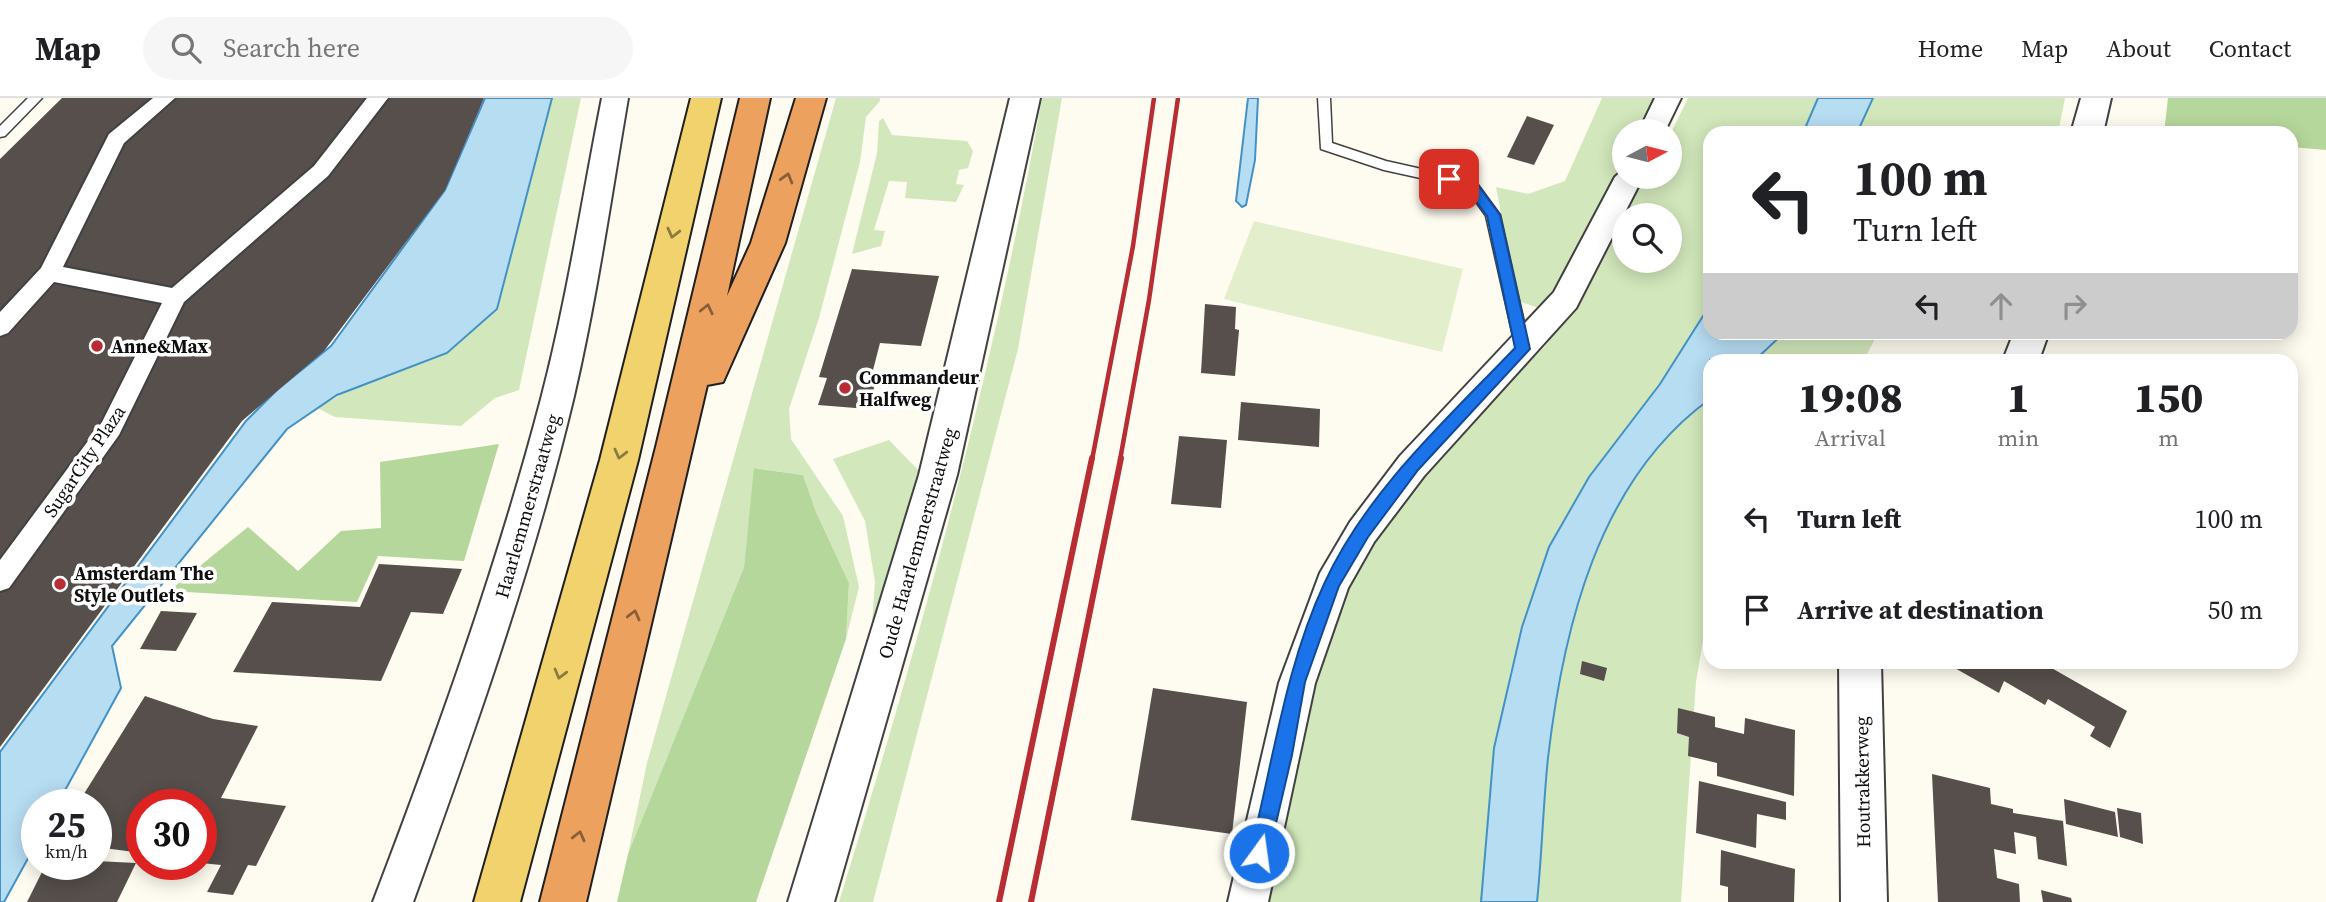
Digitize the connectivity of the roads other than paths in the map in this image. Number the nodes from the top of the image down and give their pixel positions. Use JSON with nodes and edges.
{"nodes":[{"id":1,"x":36,"y":98,"type":"edge"},
{"id":2,"x":165,"y":98,"type":"edge"},
{"id":3,"x":378,"y":98,"type":"edge"},
{"id":4,"x":615,"y":98,"type":"edge"},
{"id":5,"x":682,"y":98,"type":"edge"},
{"id":6,"x":706,"y":98,"type":"edge"},
{"id":7,"x":755,"y":98,"type":"edge"},
{"id":8,"x":811,"y":98,"type":"edge"},
{"id":9,"x":1025,"y":98,"type":"edge"},
{"id":10,"x":1324,"y":98,"type":"edge"},
{"id":11,"x":1668,"y":98,"type":"edge"},
{"id":12,"x":2096,"y":98,"type":"edge"},
{"id":13,"x":1658,"y":119,"type":"edge"},
{"id":14,"x":2089,"y":126,"type":"edge"},
{"id":15,"x":0,"y":133,"type":"edge"},
{"id":16,"x":689,"y":167,"type":"junction"},
{"id":17,"x":1623,"y":189,"type":"edge"},
{"id":18,"x":49,"y":273,"type":"junction"},
{"id":19,"x":176,"y":297,"type":"junction"},
{"id":20,"x":0,"y":327,"type":"edge"},
{"id":21,"x":1523,"y":349,"type":"junction"},
{"id":22,"x":676,"y":447,"type":"junction"},
{"id":23,"x":0,"y":580,"type":"edge"},
{"id":24,"x":1860,"y":669,"type":"edge"},
{"id":25,"x":393,"y":902,"type":"edge"},
{"id":26,"x":497,"y":902,"type":"edge"},
{"id":27,"x":563,"y":902,"type":"edge"},
{"id":28,"x":811,"y":902,"type":"edge"},
{"id":29,"x":1248,"y":902,"type":"edge"},
{"id":30,"x":1864,"y":902,"type":"edge"}],
"edges":[{"from":1,"to":15,"type":"lane"},
{"from":2,"to":18,"type":"street"},
{"from":3,"to":19,"type":"street","name":"SugarCity Plaza"},
{"from":4,"to":25,"type":"street","name":"Haarlemmerstraatweg"},
{"from":5,"to":16,"type":"main road"},
{"from":6,"to":16,"type":"main road"},
{"from":22,"to":7,"type":"highway","one_way":true},
{"from":22,"to":8,"type":"highway","one_way":true},
{"from":9,"to":28,"type":"street","name":"Oude Haarlemmerstraatweg"},
{"from":10,"to":21,"type":"lane"},
{"from":11,"to":13,"type":"street"},
{"from":12,"to":14,"type":"street"},
{"from":16,"to":26,"type":"main road","one_way":true},
{"from":17,"to":21,"type":"street"},
{"from":18,"to":19,"type":"street"},
{"from":18,"to":20,"type":"street"},
{"from":19,"to":23,"type":"street","name":"SugarCity Plaza"},
{"from":21,"to":29,"type":"street"},
{"from":27,"to":22,"type":"highway","one_way":true},
{"from":24,"to":30,"type":"street","name":"Houtrakkerweg"}]}
